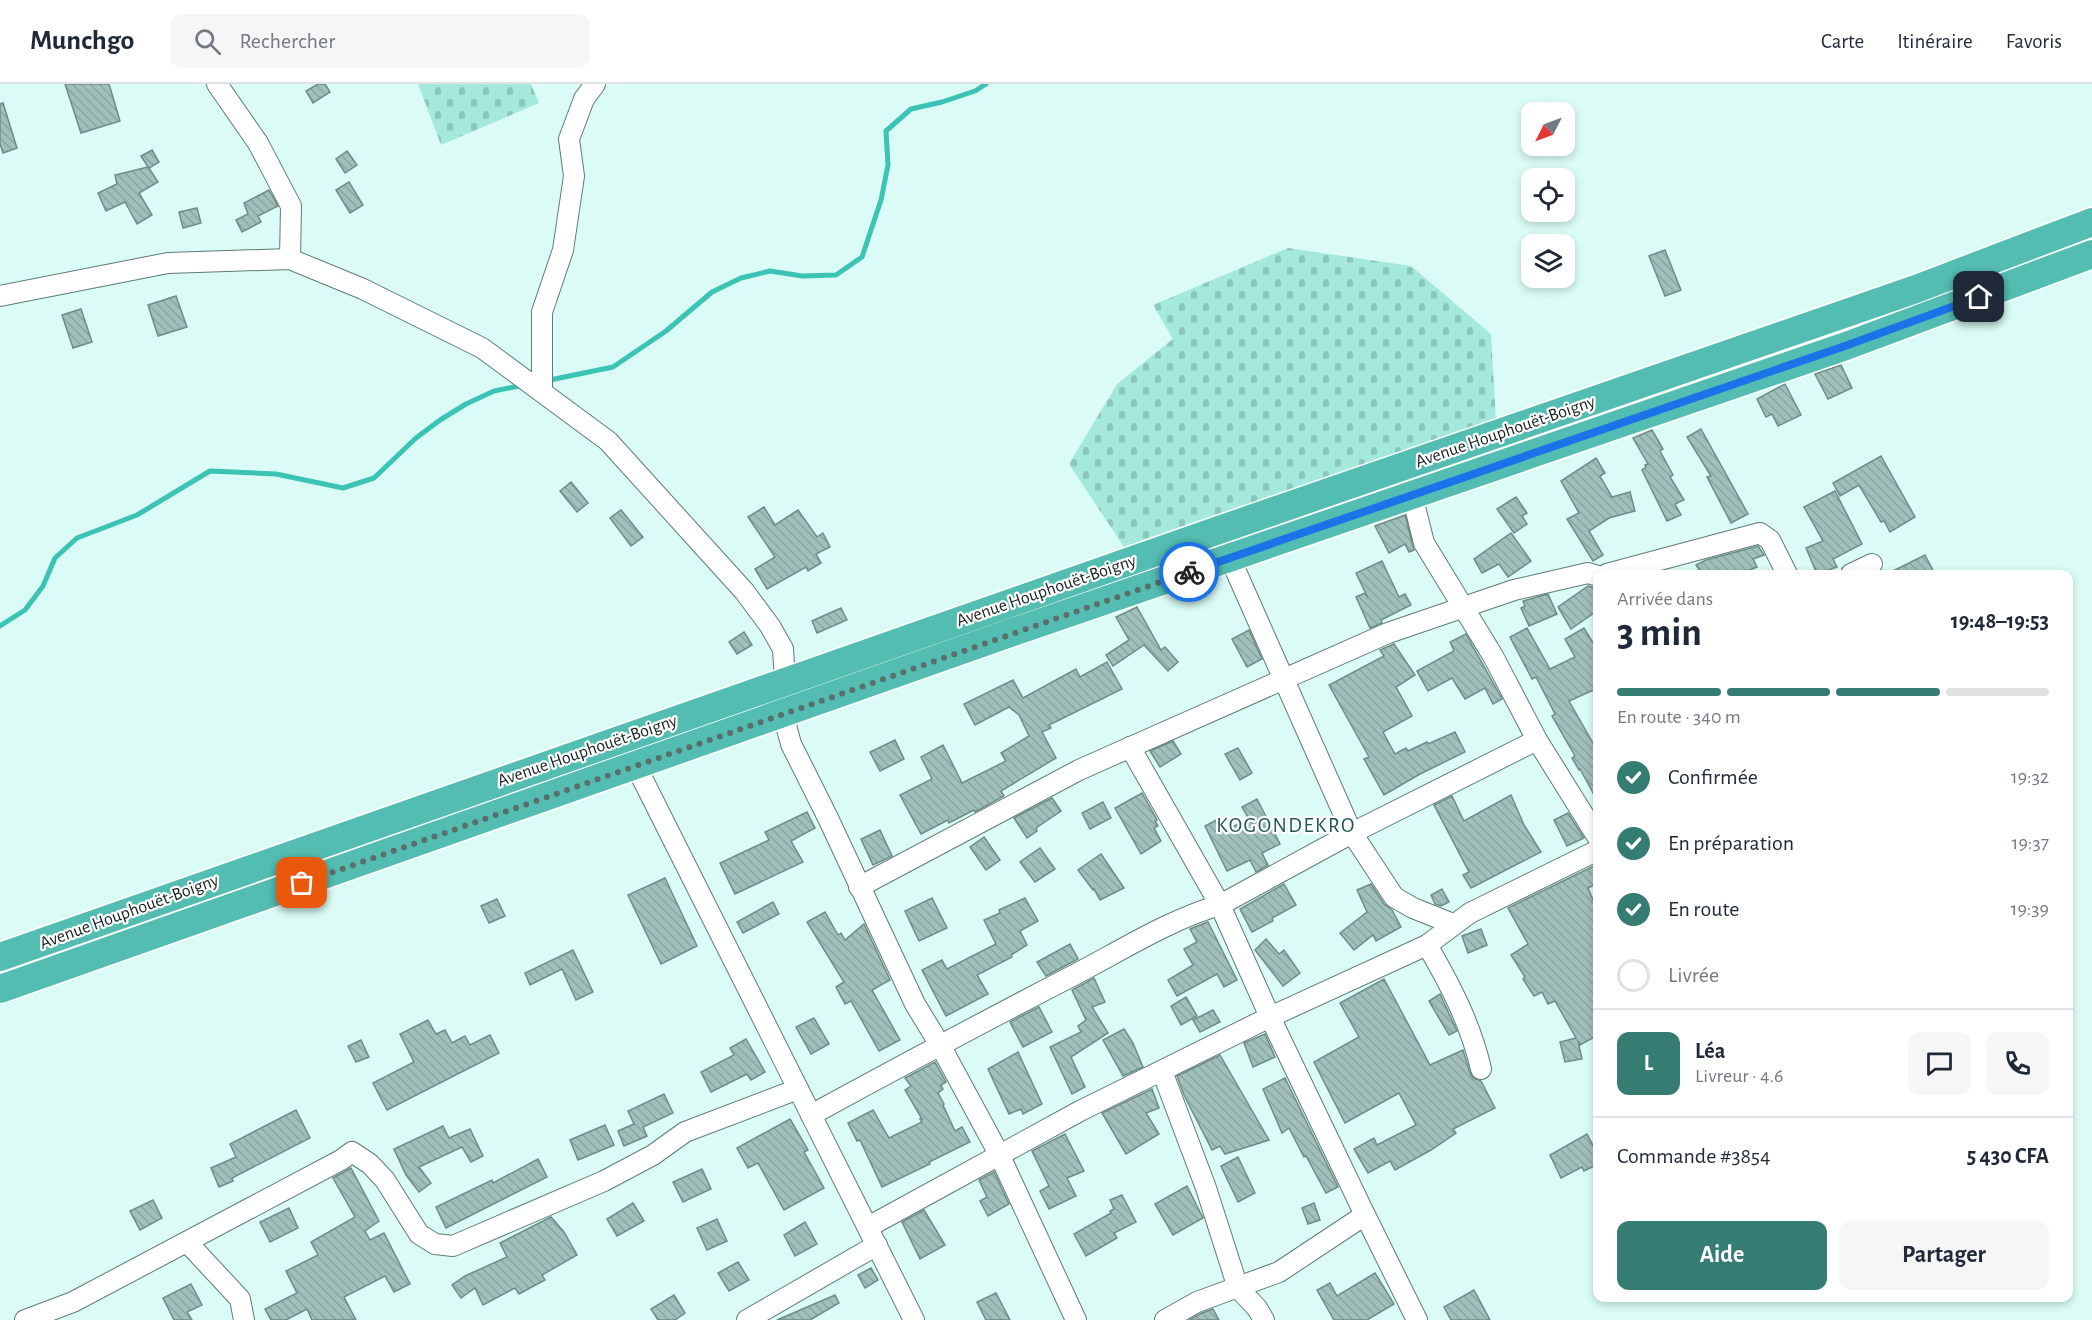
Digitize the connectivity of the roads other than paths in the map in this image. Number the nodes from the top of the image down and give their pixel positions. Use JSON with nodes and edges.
{"nodes":[{"id":1,"x":217,"y":84,"type":"edge"},
{"id":2,"x":595,"y":84,"type":"edge"},
{"id":3,"x":2092,"y":222,"type":"edge"},
{"id":4,"x":2092,"y":254,"type":"edge"},
{"id":5,"x":290,"y":259,"type":"junction"},
{"id":6,"x":0,"y":296,"type":"edge"},
{"id":7,"x":542,"y":391,"type":"junction"},
{"id":8,"x":1412,"y":495,"type":"junction"},
{"id":9,"x":1230,"y":558,"type":"junction"},
{"id":10,"x":1872,"y":564,"type":"dead end"},
{"id":11,"x":1622,"y":570,"type":"edge"},
{"id":12,"x":1785,"y":570,"type":"edge"},
{"id":13,"x":1859,"y":570,"type":"edge"},
{"id":14,"x":1593,"y":574,"type":"edge"},
{"id":15,"x":1464,"y":609,"type":"junction"},
{"id":16,"x":1285,"y":680,"type":"junction"},
{"id":17,"x":785,"y":681,"type":"junction"},
{"id":18,"x":783,"y":714,"type":"junction"},
{"id":19,"x":1537,"y":740,"type":"junction"},
{"id":20,"x":1130,"y":747,"type":"junction"},
{"id":21,"x":636,"y":766,"type":"junction"},
{"id":22,"x":1593,"y":830,"type":"edge"},
{"id":23,"x":1352,"y":833,"type":"junction"},
{"id":24,"x":1593,"y":852,"type":"edge"},
{"id":25,"x":859,"y":887,"type":"junction"},
{"id":26,"x":1220,"y":906,"type":"junction"},
{"id":27,"x":1454,"y":924,"type":"junction"},
{"id":28,"x":1428,"y":945,"type":"junction"},
{"id":29,"x":0,"y":957,"type":"edge"},
{"id":30,"x":0,"y":989,"type":"edge"},
{"id":31,"x":1270,"y":1017,"type":"junction"},
{"id":32,"x":940,"y":1045,"type":"junction"},
{"id":33,"x":1481,"y":1069,"type":"dead end"},
{"id":34,"x":1162,"y":1071,"type":"junction"},
{"id":35,"x":798,"y":1089,"type":"junction"},
{"id":36,"x":811,"y":1114,"type":"junction"},
{"id":37,"x":999,"y":1154,"type":"junction"},
{"id":38,"x":1365,"y":1215,"type":"junction"},
{"id":39,"x":872,"y":1236,"type":"junction"},
{"id":40,"x":187,"y":1242,"type":"junction"},
{"id":41,"x":1238,"y":1288,"type":"junction"},
{"id":42,"x":25,"y":1320,"type":"edge"},
{"id":43,"x":244,"y":1320,"type":"edge"},
{"id":44,"x":747,"y":1320,"type":"edge"},
{"id":45,"x":914,"y":1320,"type":"edge"},
{"id":46,"x":1076,"y":1320,"type":"edge"},
{"id":47,"x":1165,"y":1320,"type":"edge"},
{"id":48,"x":1264,"y":1320,"type":"edge"},
{"id":49,"x":1417,"y":1320,"type":"edge"}],
"edges":[{"from":1,"to":5,"type":"street"},
{"from":2,"to":7,"type":"street"},
{"from":3,"to":17,"type":"highway","name":"Avenue Houphouët-Boigny"},
{"from":4,"to":8,"type":"highway","name":"Avenue Houphouët-Boigny"},
{"from":5,"to":6,"type":"street"},
{"from":5,"to":7,"type":"street"},
{"from":7,"to":17,"type":"street"},
{"from":8,"to":9,"type":"highway","name":"Avenue Houphouët-Boigny"},
{"from":8,"to":15,"type":"street"},
{"from":9,"to":16,"type":"street"},
{"from":9,"to":18,"type":"highway","name":"Avenue Houphouët-Boigny"},
{"from":10,"to":13,"type":"street"},
{"from":11,"to":12,"type":"street"},
{"from":14,"to":15,"type":"street"},
{"from":15,"to":16,"type":"street"},
{"from":15,"to":19,"type":"street"},
{"from":16,"to":20,"type":"street"},
{"from":16,"to":23,"type":"street"},
{"from":17,"to":18,"type":"street"},
{"from":17,"to":29,"type":"highway","name":"Avenue Houphouët-Boigny"},
{"from":18,"to":21,"type":"highway","name":"Avenue Houphouët-Boigny"},
{"from":18,"to":25,"type":"street"},
{"from":19,"to":22,"type":"street"},
{"from":19,"to":23,"type":"street"},
{"from":20,"to":25,"type":"street"},
{"from":20,"to":26,"type":"street"},
{"from":21,"to":30,"type":"highway","name":"Avenue Houphouët-Boigny"},
{"from":21,"to":35,"type":"street"},
{"from":23,"to":26,"type":"street"},
{"from":23,"to":27,"type":"street"},
{"from":24,"to":27,"type":"street"},
{"from":25,"to":32,"type":"street"},
{"from":26,"to":31,"type":"street"},
{"from":26,"to":32,"type":"street"},
{"from":27,"to":28,"type":"street"},
{"from":28,"to":31,"type":"street"},
{"from":28,"to":33,"type":"street"},
{"from":31,"to":34,"type":"street"},
{"from":31,"to":38,"type":"street"},
{"from":32,"to":36,"type":"street"},
{"from":32,"to":37,"type":"street"},
{"from":34,"to":37,"type":"street"},
{"from":34,"to":41,"type":"street"},
{"from":35,"to":36,"type":"street"},
{"from":35,"to":40,"type":"street"},
{"from":36,"to":39,"type":"street"},
{"from":37,"to":39,"type":"street"},
{"from":37,"to":46,"type":"street"},
{"from":38,"to":41,"type":"street"},
{"from":38,"to":49,"type":"street"},
{"from":39,"to":44,"type":"street"},
{"from":39,"to":45,"type":"street"},
{"from":40,"to":42,"type":"street"},
{"from":40,"to":43,"type":"street"},
{"from":41,"to":47,"type":"street"},
{"from":41,"to":48,"type":"street"}]}
